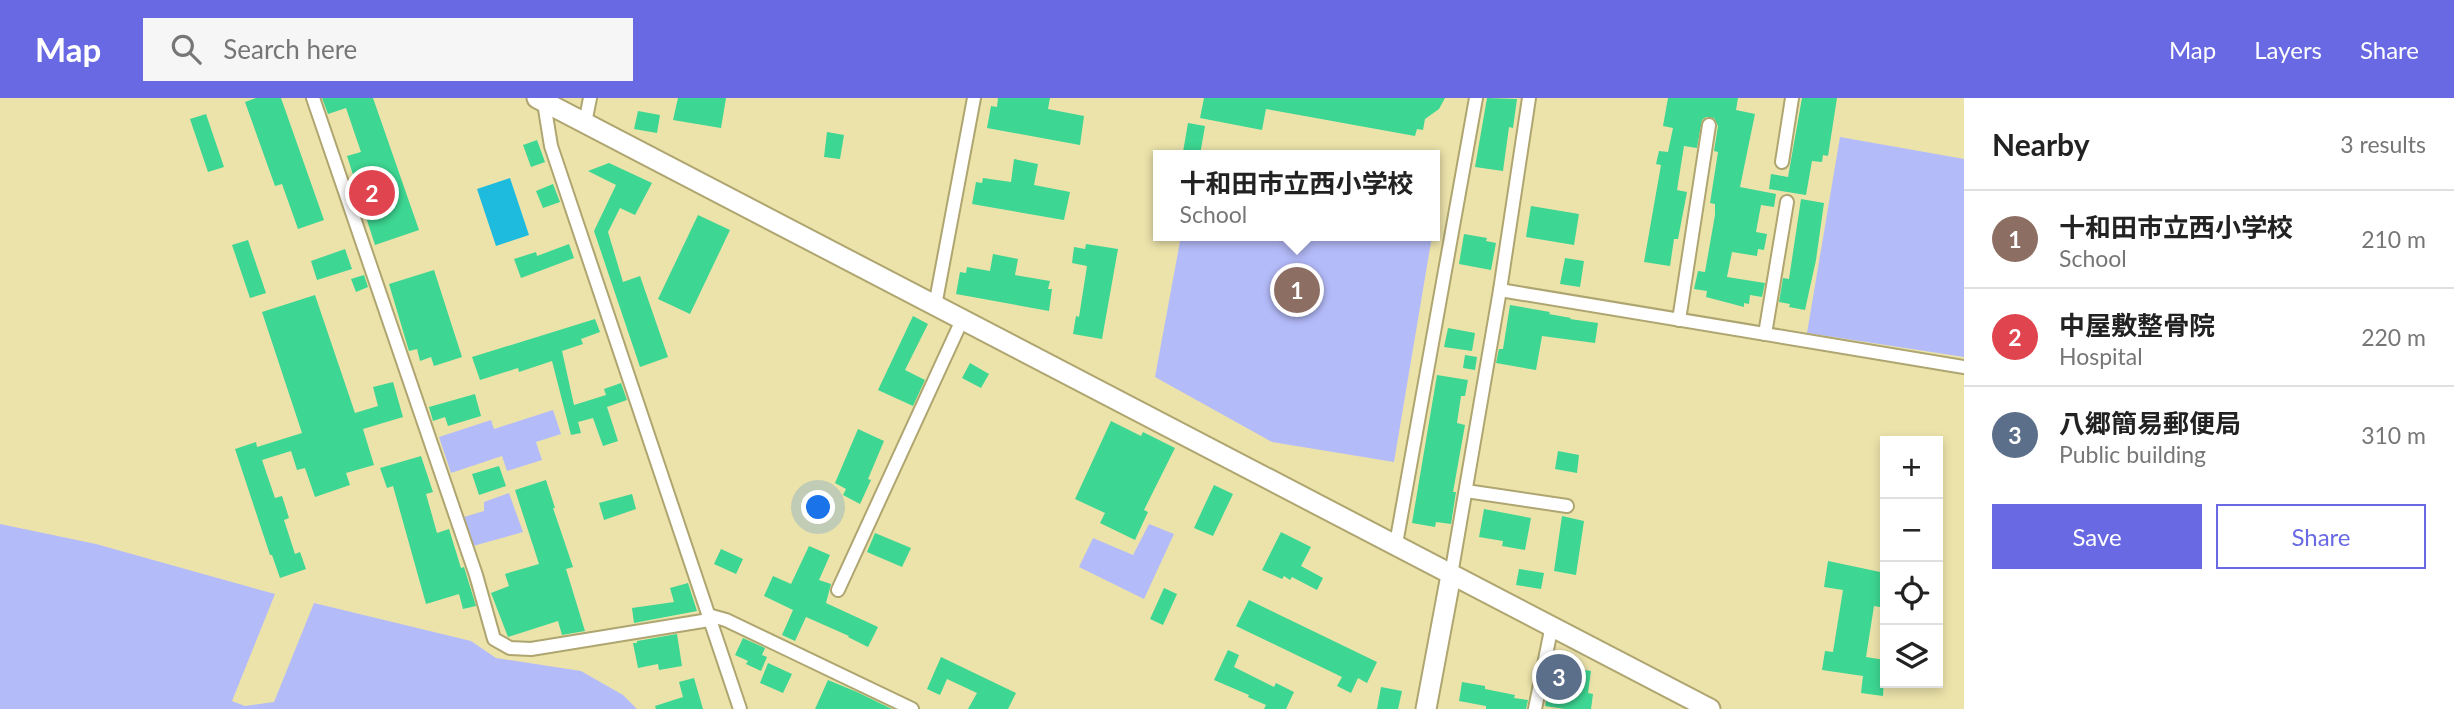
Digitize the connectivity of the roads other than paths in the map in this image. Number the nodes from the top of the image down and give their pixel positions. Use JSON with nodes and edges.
{"nodes":[{"id":1,"x":313,"y":98,"type":"edge"},
{"id":2,"x":590,"y":98,"type":"edge"},
{"id":3,"x":974,"y":98,"type":"edge"},
{"id":4,"x":1476,"y":98,"type":"edge"},
{"id":5,"x":1529,"y":98,"type":"edge"},
{"id":6,"x":1792,"y":98,"type":"edge"},
{"id":7,"x":539,"y":99,"type":"edge"},
{"id":8,"x":585,"y":123,"type":"junction"},
{"id":9,"x":1709,"y":125,"type":"dead end"},
{"id":10,"x":1782,"y":162,"type":"dead end"},
{"id":11,"x":1787,"y":202,"type":"dead end"},
{"id":12,"x":1500,"y":290,"type":"junction"},
{"id":13,"x":935,"y":306,"type":"junction"},
{"id":14,"x":962,"y":320,"type":"junction"},
{"id":15,"x":1679,"y":320,"type":"junction"},
{"id":16,"x":1765,"y":334,"type":"junction"},
{"id":17,"x":1964,"y":367,"type":"edge"},
{"id":18,"x":1466,"y":491,"type":"junction"},
{"id":19,"x":1567,"y":506,"type":"dead end"},
{"id":20,"x":1396,"y":544,"type":"junction"},
{"id":21,"x":1451,"y":575,"type":"junction"},
{"id":22,"x":838,"y":590,"type":"dead end"},
{"id":23,"x":709,"y":617,"type":"junction"},
{"id":24,"x":1552,"y":625,"type":"junction"},
{"id":25,"x":1680,"y":701,"type":"edge"},
{"id":26,"x":740,"y":709,"type":"edge"},
{"id":27,"x":912,"y":709,"type":"edge"},
{"id":28,"x":1426,"y":709,"type":"edge"},
{"id":29,"x":1535,"y":709,"type":"edge"},
{"id":30,"x":1710,"y":709,"type":"edge"}],
"edges":[{"from":1,"to":23,"type":"street"},
{"from":2,"to":8,"type":"street"},
{"from":3,"to":13,"type":"street"},
{"from":4,"to":20,"type":"street"},
{"from":5,"to":12,"type":"street"},
{"from":6,"to":10,"type":"street"},
{"from":7,"to":8,"type":"street"},
{"from":7,"to":23,"type":"street"},
{"from":8,"to":13,"type":"street"},
{"from":9,"to":15,"type":"street"},
{"from":11,"to":16,"type":"street"},
{"from":12,"to":15,"type":"street"},
{"from":12,"to":18,"type":"street"},
{"from":13,"to":14,"type":"street"},
{"from":14,"to":20,"type":"street"},
{"from":14,"to":22,"type":"street"},
{"from":15,"to":16,"type":"street"},
{"from":16,"to":17,"type":"street"},
{"from":18,"to":19,"type":"street"},
{"from":18,"to":21,"type":"street"},
{"from":20,"to":21,"type":"street"},
{"from":21,"to":24,"type":"street"},
{"from":21,"to":28,"type":"street"},
{"from":23,"to":26,"type":"street"},
{"from":23,"to":27,"type":"street"},
{"from":24,"to":25,"type":"street"},
{"from":24,"to":29,"type":"street"},
{"from":25,"to":30,"type":"street"}]}
